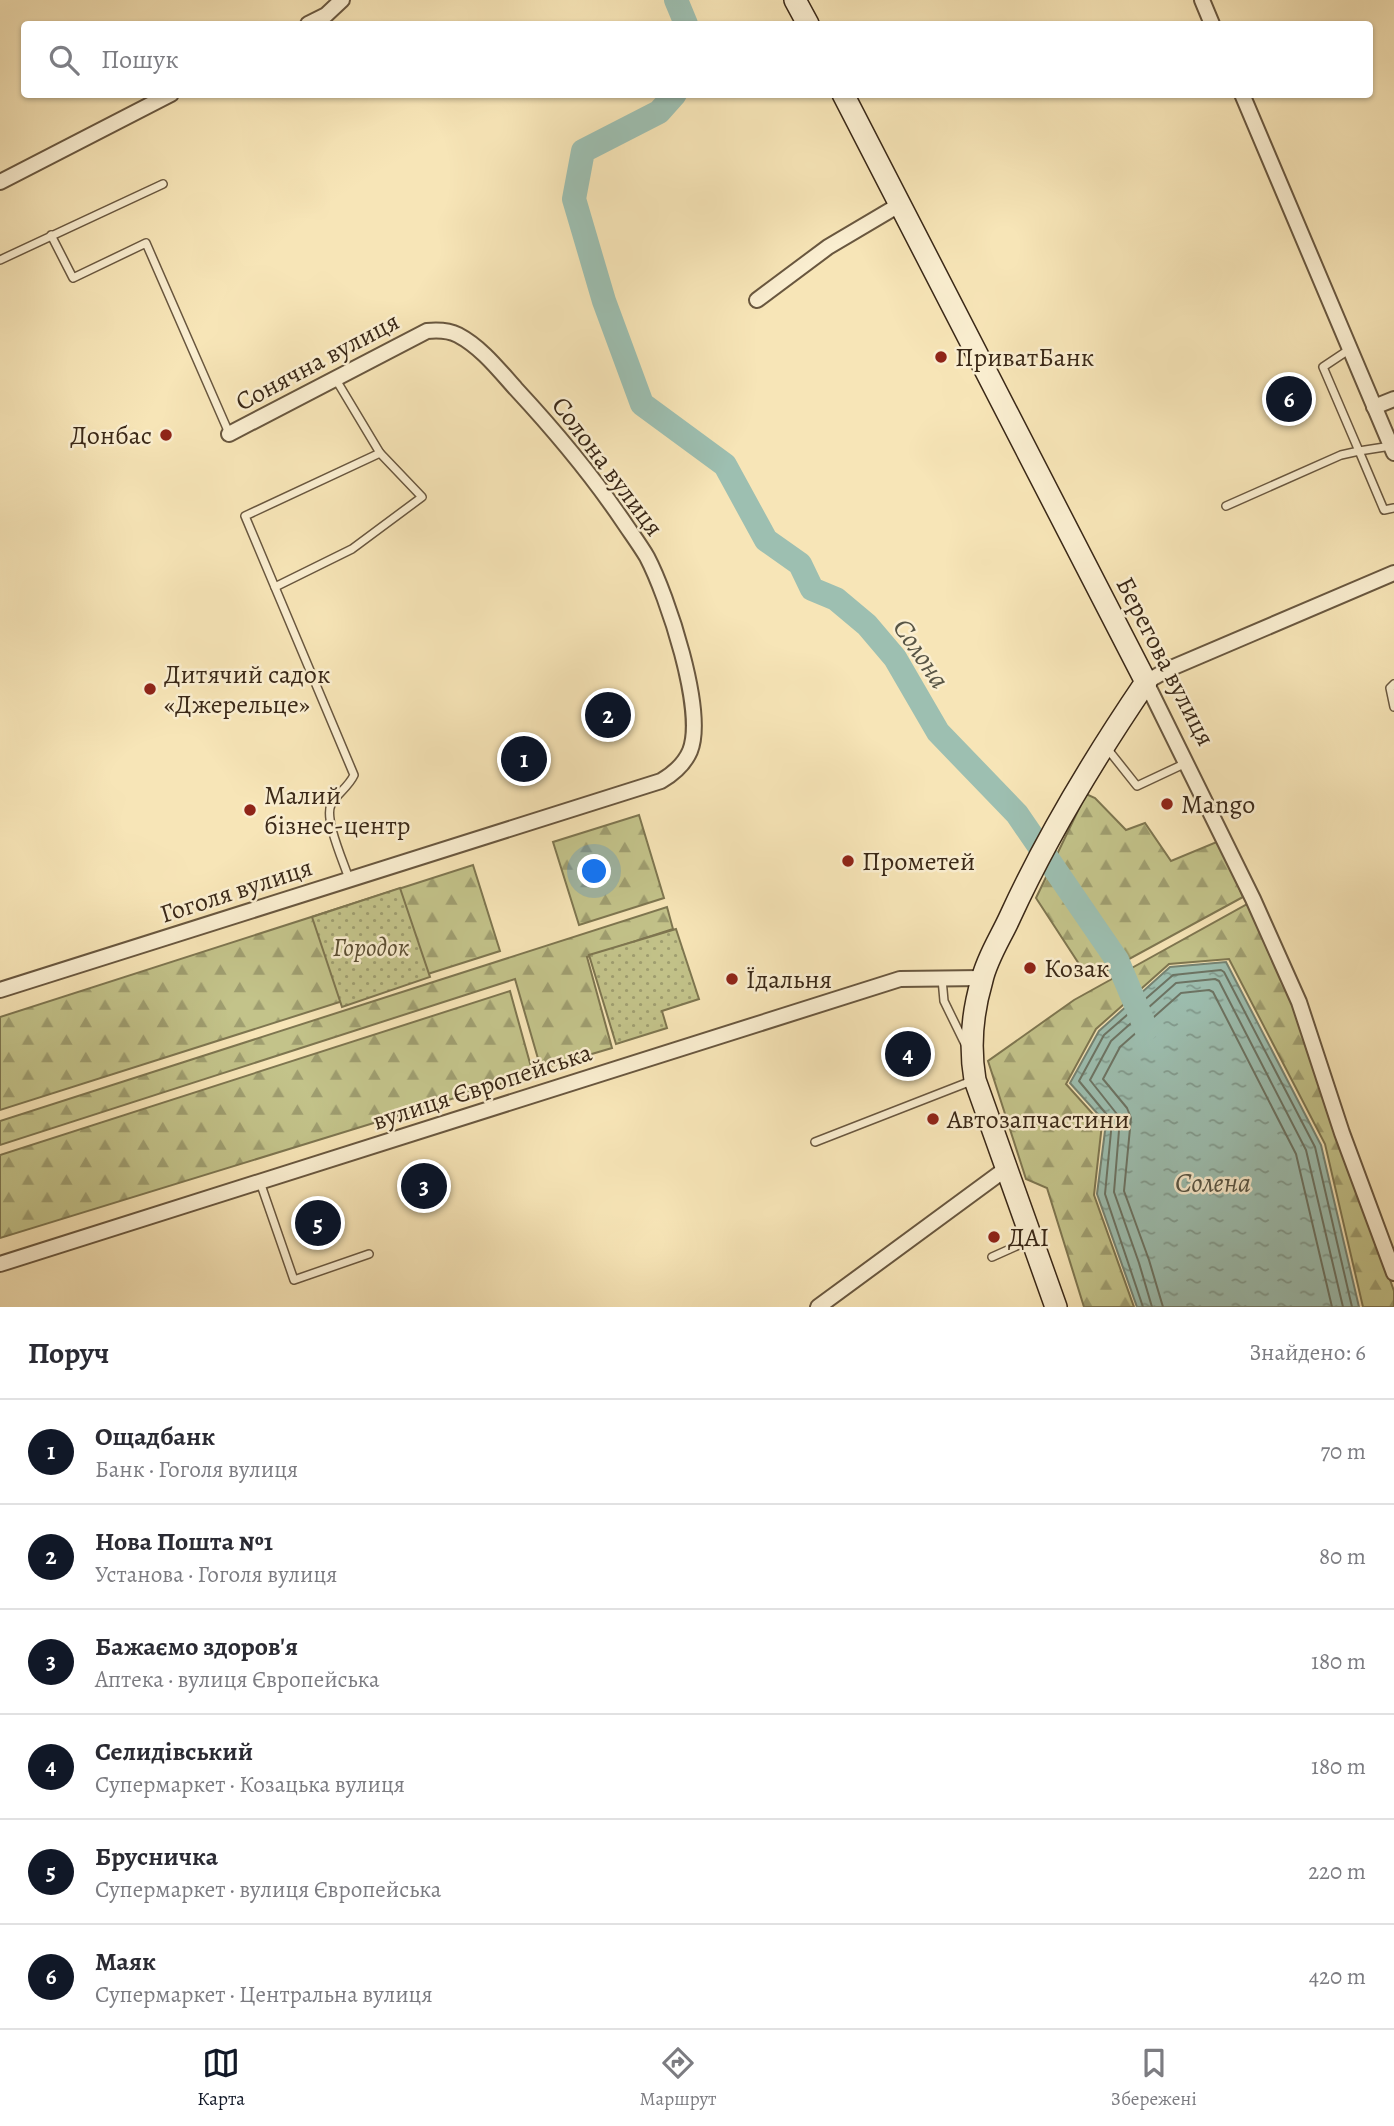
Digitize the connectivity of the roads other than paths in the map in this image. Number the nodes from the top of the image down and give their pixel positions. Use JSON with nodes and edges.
{"nodes":[{"id":1,"x":342,"y":0,"type":"edge"},
{"id":2,"x":795,"y":0,"type":"edge"},
{"id":3,"x":1202,"y":0,"type":"edge"},
{"id":4,"x":314,"y":21,"type":"edge"},
{"id":5,"x":806,"y":21,"type":"edge"},
{"id":6,"x":1211,"y":21,"type":"edge"},
{"id":7,"x":163,"y":98,"type":"edge"},
{"id":8,"x":845,"y":98,"type":"edge"},
{"id":9,"x":1244,"y":98,"type":"edge"},
{"id":10,"x":0,"y":182,"type":"edge"},
{"id":11,"x":163,"y":184,"type":"dead end"},
{"id":12,"x":899,"y":205,"type":"junction"},
{"id":13,"x":51,"y":235,"type":"junction"},
{"id":14,"x":0,"y":260,"type":"edge"},
{"id":15,"x":757,"y":300,"type":"dead end"},
{"id":16,"x":427,"y":331,"type":"joint"},
{"id":17,"x":1350,"y":349,"type":"junction"},
{"id":18,"x":335,"y":379,"type":"junction"},
{"id":19,"x":1394,"y":399,"type":"edge"},
{"id":20,"x":1374,"y":407,"type":"junction"},
{"id":21,"x":229,"y":434,"type":"joint"},
{"id":22,"x":1392,"y":450,"type":"edge"},
{"id":23,"x":1359,"y":451,"type":"junction"},
{"id":24,"x":380,"y":453,"type":"junction"},
{"id":25,"x":1226,"y":506,"type":"dead end"},
{"id":26,"x":1394,"y":508,"type":"edge"},
{"id":27,"x":1394,"y":573,"type":"edge"},
{"id":28,"x":275,"y":587,"type":"junction"},
{"id":29,"x":1146,"y":682,"type":"junction"},
{"id":30,"x":689,"y":683,"type":"joint"},
{"id":31,"x":1394,"y":684,"type":"edge"},
{"id":32,"x":1394,"y":706,"type":"edge"},
{"id":33,"x":1104,"y":744,"type":"junction"},
{"id":34,"x":1187,"y":762,"type":"junction"},
{"id":35,"x":350,"y":880,"type":"junction"},
{"id":36,"x":942,"y":978,"type":"junction"},
{"id":37,"x":982,"y":978,"type":"junction"},
{"id":38,"x":0,"y":990,"type":"edge"},
{"id":39,"x":971,"y":1057,"type":"junction"},
{"id":40,"x":975,"y":1080,"type":"junction"},
{"id":41,"x":815,"y":1142,"type":"dead end"},
{"id":42,"x":1007,"y":1168,"type":"junction"},
{"id":43,"x":260,"y":1181,"type":"junction"},
{"id":44,"x":1032,"y":1239,"type":"junction"},
{"id":45,"x":369,"y":1254,"type":"dead end"},
{"id":46,"x":992,"y":1256,"type":"dead end"},
{"id":47,"x":0,"y":1264,"type":"edge"},
{"id":48,"x":1394,"y":1273,"type":"edge"},
{"id":49,"x":818,"y":1307,"type":"edge"},
{"id":50,"x":1056,"y":1307,"type":"edge"}],
"edges":[{"from":1,"to":4,"type":"street"},
{"from":2,"to":5,"type":"main road"},
{"from":3,"to":6,"type":"street"},
{"from":7,"to":10,"type":"street"},
{"from":8,"to":12,"type":"main road","name":"Берегова вулиця"},
{"from":9,"to":17,"type":"street"},
{"from":11,"to":13,"type":"lane"},
{"from":12,"to":15,"type":"street"},
{"from":12,"to":29,"type":"main road","name":"Берегова вулиця"},
{"from":13,"to":14,"type":"lane"},
{"from":13,"to":21,"type":"lane"},
{"from":16,"to":18,"type":"street","name":"Сонячна вулиця"},
{"from":16,"to":30,"type":"street","name":"Солона вулиця"},
{"from":17,"to":20,"type":"street"},
{"from":17,"to":23,"type":"lane"},
{"from":18,"to":21,"type":"street","name":"Сонячна вулиця"},
{"from":18,"to":24,"type":"lane"},
{"from":19,"to":20,"type":"street"},
{"from":20,"to":22,"type":"street"},
{"from":22,"to":23,"type":"lane"},
{"from":23,"to":25,"type":"lane"},
{"from":23,"to":26,"type":"lane"},
{"from":24,"to":28,"type":"lane"},
{"from":24,"to":28,"type":"lane"},
{"from":27,"to":29,"type":"street"},
{"from":28,"to":35,"type":"lane"},
{"from":29,"to":33,"type":"main road"},
{"from":29,"to":34,"type":"street","name":"Берегова вулиця"},
{"from":30,"to":35,"type":"street","name":"Гоголя вулиця"},
{"from":31,"to":32,"type":"lane"},
{"from":33,"to":34,"type":"lane"},
{"from":33,"to":37,"type":"main road"},
{"from":34,"to":48,"type":"street","name":"Берегова вулиця"},
{"from":35,"to":38,"type":"street","name":"Гоголя вулиця"},
{"from":36,"to":37,"type":"street","name":"вулиця Європейська"},
{"from":36,"to":39,"type":"lane"},
{"from":36,"to":43,"type":"street","name":"вулиця Європейська"},
{"from":37,"to":39,"type":"main road"},
{"from":39,"to":40,"type":"main road"},
{"from":40,"to":41,"type":"lane"},
{"from":40,"to":42,"type":"main road"},
{"from":42,"to":44,"type":"main road"},
{"from":42,"to":49,"type":"street"},
{"from":43,"to":45,"type":"lane"},
{"from":43,"to":47,"type":"street","name":"вулиця Європейська"},
{"from":44,"to":46,"type":"lane"},
{"from":44,"to":50,"type":"main road"}]}
